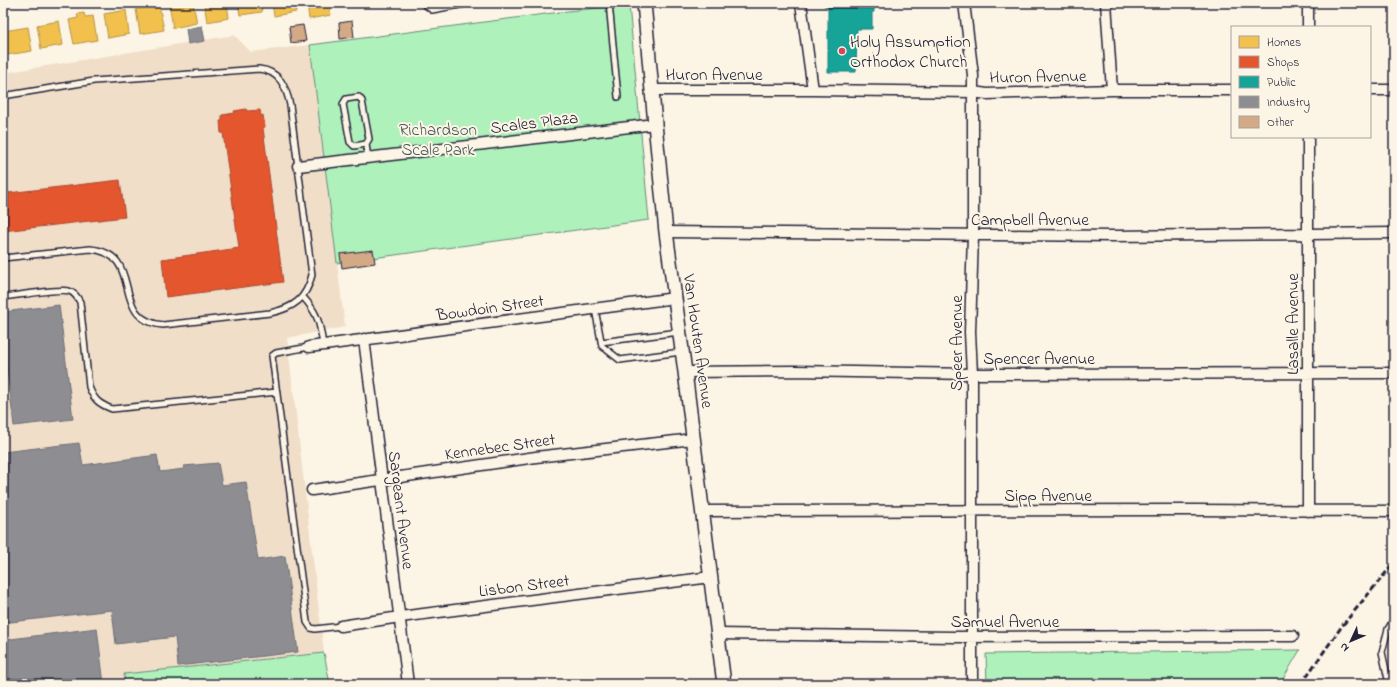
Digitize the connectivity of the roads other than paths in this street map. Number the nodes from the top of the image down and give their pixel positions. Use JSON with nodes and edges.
{"nodes":[{"id":1,"x":423,"y":3,"type":"edge"},
{"id":2,"x":471,"y":3,"type":"edge"},
{"id":3,"x":609,"y":3,"type":"edge"},
{"id":4,"x":644,"y":3,"type":"edge"},
{"id":5,"x":801,"y":3,"type":"edge"},
{"id":6,"x":964,"y":3,"type":"edge"},
{"id":7,"x":1106,"y":3,"type":"edge"},
{"id":8,"x":1308,"y":3,"type":"edge"},
{"id":9,"x":1308,"y":26,"type":"edge"},
{"id":10,"x":652,"y":90,"type":"junction"},
{"id":11,"x":813,"y":90,"type":"junction"},
{"id":12,"x":1112,"y":90,"type":"junction"},
{"id":13,"x":1231,"y":90,"type":"edge"},
{"id":14,"x":1371,"y":90,"type":"edge"},
{"id":15,"x":1394,"y":90,"type":"edge"},
{"id":16,"x":973,"y":92,"type":"junction"},
{"id":17,"x":3,"y":96,"type":"edge"},
{"id":18,"x":618,"y":97,"type":"dead end"},
{"id":19,"x":654,"y":124,"type":"junction"},
{"id":20,"x":1308,"y":138,"type":"edge"},
{"id":21,"x":366,"y":144,"type":"junction"},
{"id":22,"x":368,"y":158,"type":"junction"},
{"id":23,"x":298,"y":166,"type":"junction"},
{"id":24,"x":666,"y":232,"type":"junction"},
{"id":25,"x":1308,"y":232,"type":"junction"},
{"id":26,"x":1394,"y":232,"type":"edge"},
{"id":27,"x":973,"y":235,"type":"junction"},
{"id":28,"x":3,"y":258,"type":"edge"},
{"id":29,"x":304,"y":296,"type":"junction"},
{"id":30,"x":3,"y":297,"type":"edge"},
{"id":31,"x":675,"y":298,"type":"junction"},
{"id":32,"x":595,"y":309,"type":"junction"},
{"id":33,"x":680,"y":332,"type":"junction"},
{"id":34,"x":364,"y":339,"type":"junction"},
{"id":35,"x":601,"y":342,"type":"junction"},
{"id":36,"x":323,"y":345,"type":"junction"},
{"id":37,"x":309,"y":347,"type":"joint"},
{"id":38,"x":682,"y":352,"type":"junction"},
{"id":39,"x":685,"y":372,"type":"junction"},
{"id":40,"x":1394,"y":373,"type":"edge"},
{"id":41,"x":972,"y":374,"type":"junction"},
{"id":42,"x":1308,"y":374,"type":"junction"},
{"id":43,"x":277,"y":392,"type":"junction"},
{"id":44,"x":694,"y":438,"type":"junction"},
{"id":45,"x":382,"y":480,"type":"junction"},
{"id":46,"x":312,"y":490,"type":"dead end"},
{"id":47,"x":702,"y":511,"type":"junction"},
{"id":48,"x":972,"y":511,"type":"junction"},
{"id":49,"x":1308,"y":511,"type":"junction"},
{"id":50,"x":1394,"y":511,"type":"edge"},
{"id":51,"x":711,"y":577,"type":"junction"},
{"id":52,"x":400,"y":617,"type":"junction"},
{"id":53,"x":1394,"y":619,"type":"edge"},
{"id":54,"x":342,"y":626,"type":"joint"},
{"id":55,"x":718,"y":634,"type":"junction"},
{"id":56,"x":1293,"y":636,"type":"dead end"},
{"id":57,"x":972,"y":637,"type":"junction"},
{"id":58,"x":408,"y":684,"type":"edge"},
{"id":59,"x":724,"y":684,"type":"edge"},
{"id":60,"x":972,"y":684,"type":"edge"},
{"id":61,"x":1389,"y":684,"type":"edge"}],
"edges":[{"from":1,"to":2,"type":"lane"},
{"from":3,"to":18,"type":"lane"},
{"from":4,"to":10,"type":"main road","name":"Van Houten Avenue"},
{"from":5,"to":11,"type":"street"},
{"from":6,"to":16,"type":"street","name":"Speer Avenue"},
{"from":7,"to":12,"type":"street"},
{"from":8,"to":9,"type":"street"},
{"from":10,"to":11,"type":"street","name":"Huron Avenue"},
{"from":10,"to":19,"type":"main road","name":"Van Houten Avenue"},
{"from":11,"to":16,"type":"street","name":"Huron Avenue"},
{"from":12,"to":13,"type":"street","name":"Huron Avenue"},
{"from":12,"to":16,"type":"street","name":"Huron Avenue"},
{"from":14,"to":15,"type":"street"},
{"from":16,"to":27,"type":"street","name":"Speer Avenue"},
{"from":17,"to":23,"type":"lane"},
{"from":19,"to":22,"type":"street","name":"Scales Plaza"},
{"from":19,"to":24,"type":"main road","name":"Van Houten Avenue"},
{"from":20,"to":25,"type":"street","name":"Lasalle Avenue"},
{"from":21,"to":21,"type":"lane"},
{"from":21,"to":22,"type":"lane"},
{"from":22,"to":23,"type":"street","name":"Scales Plaza"},
{"from":23,"to":29,"type":"lane"},
{"from":24,"to":27,"type":"street","name":"Campbell Avenue"},
{"from":24,"to":31,"type":"main road","name":"Van Houten Avenue"},
{"from":25,"to":26,"type":"street","name":"Campbell Avenue"},
{"from":25,"to":27,"type":"street","name":"Campbell Avenue"},
{"from":25,"to":42,"type":"street","name":"Lasalle Avenue"},
{"from":27,"to":41,"type":"street","name":"Speer Avenue"},
{"from":28,"to":29,"type":"lane"},
{"from":29,"to":36,"type":"lane"},
{"from":30,"to":43,"type":"lane"},
{"from":31,"to":32,"type":"street","name":"Bowdoin Street"},
{"from":31,"to":33,"type":"main road","name":"Van Houten Avenue"},
{"from":32,"to":34,"type":"street","name":"Bowdoin Street"},
{"from":32,"to":35,"type":"lane"},
{"from":33,"to":35,"type":"lane"},
{"from":33,"to":38,"type":"main road","name":"Van Houten Avenue"},
{"from":34,"to":36,"type":"street","name":"Bowdoin Street"},
{"from":34,"to":45,"type":"street","name":"Sargeant Avenue"},
{"from":35,"to":38,"type":"lane"},
{"from":36,"to":37,"type":"street","name":"Bowdoin Street"},
{"from":37,"to":43,"type":"lane"},
{"from":38,"to":39,"type":"main road","name":"Van Houten Avenue"},
{"from":39,"to":41,"type":"street","name":"Spencer Avenue"},
{"from":39,"to":44,"type":"main road","name":"Van Houten Avenue"},
{"from":40,"to":42,"type":"street","name":"Spencer Avenue"},
{"from":41,"to":42,"type":"street","name":"Spencer Avenue"},
{"from":41,"to":48,"type":"street","name":"Speer Avenue"},
{"from":42,"to":49,"type":"street","name":"Lasalle Avenue"},
{"from":43,"to":54,"type":"lane"},
{"from":44,"to":45,"type":"street","name":"Kennebec Street"},
{"from":44,"to":47,"type":"main road","name":"Van Houten Avenue"},
{"from":45,"to":46,"type":"street","name":"Kennebec Street"},
{"from":45,"to":52,"type":"street","name":"Sargeant Avenue"},
{"from":47,"to":48,"type":"street","name":"Sipp Avenue"},
{"from":47,"to":51,"type":"main road","name":"Van Houten Avenue"},
{"from":48,"to":49,"type":"street","name":"Sipp Avenue"},
{"from":48,"to":57,"type":"street","name":"Speer Avenue"},
{"from":49,"to":50,"type":"street","name":"Sipp Avenue"},
{"from":51,"to":52,"type":"street","name":"Lisbon Street"},
{"from":51,"to":55,"type":"main road","name":"Van Houten Avenue"},
{"from":52,"to":54,"type":"street","name":"Lisbon Street"},
{"from":52,"to":58,"type":"street","name":"Sargeant Avenue"},
{"from":53,"to":61,"type":"lane"},
{"from":55,"to":57,"type":"street","name":"Samuel Avenue"},
{"from":55,"to":59,"type":"main road","name":"Van Houten Avenue"},
{"from":56,"to":57,"type":"street","name":"Samuel Avenue"},
{"from":57,"to":60,"type":"street","name":"Speer Avenue"}]}
